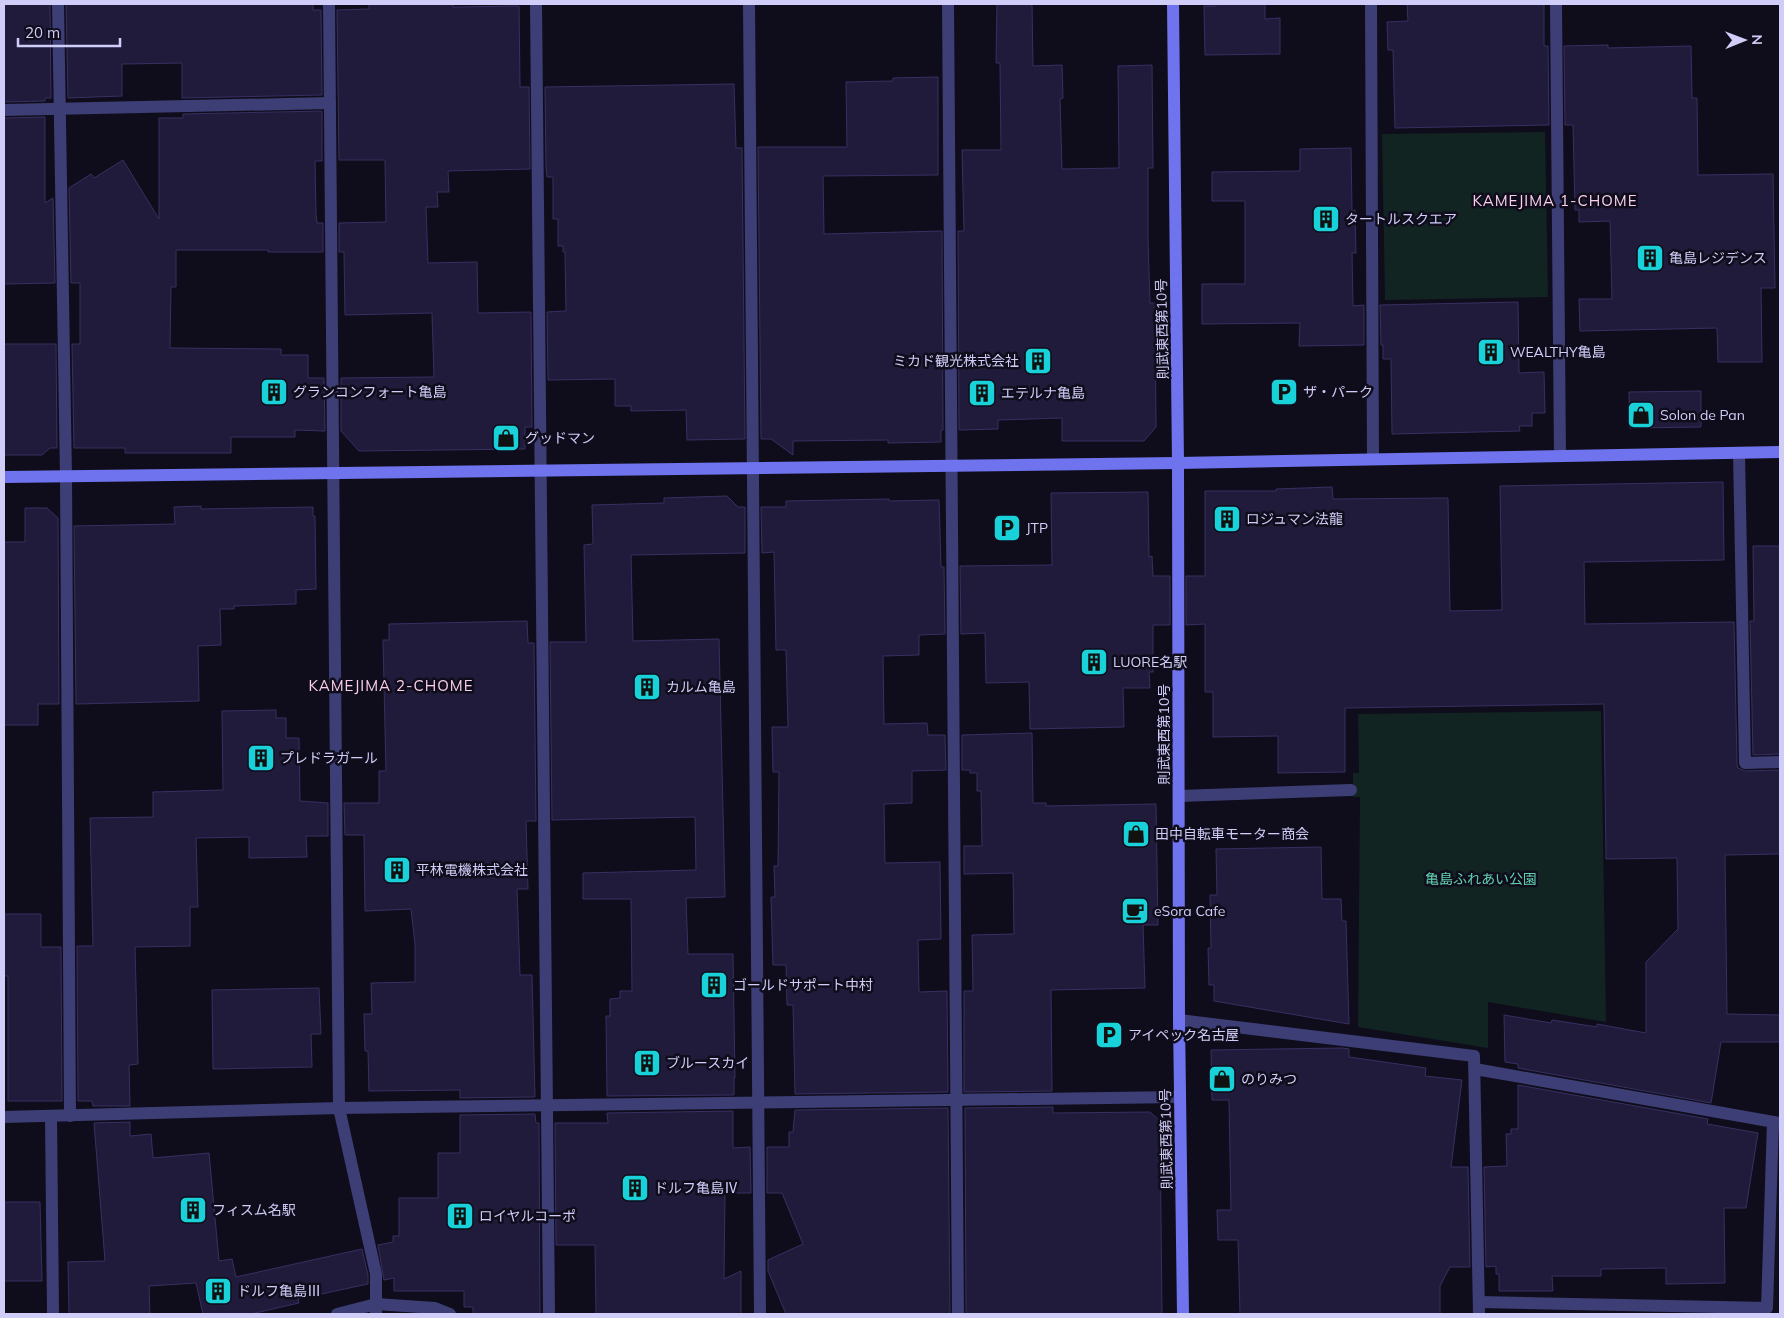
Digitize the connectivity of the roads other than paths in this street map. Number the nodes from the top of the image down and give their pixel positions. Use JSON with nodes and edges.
{"nodes":[{"id":1,"x":58,"y":4,"type":"edge"},
{"id":2,"x":329,"y":4,"type":"edge"},
{"id":3,"x":536,"y":4,"type":"edge"},
{"id":4,"x":749,"y":4,"type":"edge"},
{"id":5,"x":948,"y":4,"type":"edge"},
{"id":6,"x":1173,"y":4,"type":"edge"},
{"id":7,"x":1371,"y":4,"type":"edge"},
{"id":8,"x":1556,"y":4,"type":"edge"},
{"id":9,"x":330,"y":103,"type":"junction"},
{"id":10,"x":61,"y":108,"type":"junction"},
{"id":11,"x":4,"y":110,"type":"edge"},
{"id":12,"x":1780,"y":452,"type":"edge"},
{"id":13,"x":1739,"y":453,"type":"junction"},
{"id":14,"x":1560,"y":456,"type":"junction"},
{"id":15,"x":1373,"y":459,"type":"junction"},
{"id":16,"x":1178,"y":462,"type":"junction"},
{"id":17,"x":952,"y":465,"type":"junction"},
{"id":18,"x":753,"y":468,"type":"junction"},
{"id":19,"x":542,"y":470,"type":"junction"},
{"id":20,"x":333,"y":473,"type":"junction"},
{"id":21,"x":66,"y":476,"type":"junction"},
{"id":22,"x":4,"y":477,"type":"edge"},
{"id":23,"x":1780,"y":762,"type":"edge"},
{"id":24,"x":1351,"y":790,"type":"dead end"},
{"id":25,"x":1179,"y":796,"type":"junction"},
{"id":26,"x":1179,"y":1020,"type":"junction"},
{"id":27,"x":1474,"y":1068,"type":"junction"},
{"id":28,"x":1180,"y":1097,"type":"junction"},
{"id":29,"x":957,"y":1100,"type":"junction"},
{"id":30,"x":759,"y":1103,"type":"junction"},
{"id":31,"x":547,"y":1106,"type":"junction"},
{"id":32,"x":339,"y":1108,"type":"junction"},
{"id":33,"x":51,"y":1116,"type":"junction"},
{"id":34,"x":70,"y":1116,"type":"junction"},
{"id":35,"x":4,"y":1117,"type":"edge"},
{"id":36,"x":1777,"y":1122,"type":"edge"},
{"id":37,"x":1479,"y":1308,"type":"edge"},
{"id":38,"x":376,"y":1309,"type":"edge"},
{"id":39,"x":52,"y":1314,"type":"edge"},
{"id":40,"x":336,"y":1314,"type":"edge"},
{"id":41,"x":450,"y":1314,"type":"edge"},
{"id":42,"x":549,"y":1314,"type":"edge"},
{"id":43,"x":760,"y":1314,"type":"edge"},
{"id":44,"x":958,"y":1314,"type":"edge"},
{"id":45,"x":1183,"y":1314,"type":"edge"}],
"edges":[{"from":1,"to":10,"type":"street"},
{"from":2,"to":9,"type":"street"},
{"from":3,"to":19,"type":"street"},
{"from":4,"to":18,"type":"street"},
{"from":5,"to":17,"type":"street"},
{"from":6,"to":16,"type":"street","name":"則武東西第10号"},
{"from":7,"to":15,"type":"street"},
{"from":8,"to":14,"type":"street"},
{"from":9,"to":10,"type":"street"},
{"from":9,"to":20,"type":"street"},
{"from":10,"to":11,"type":"street"},
{"from":10,"to":21,"type":"street"},
{"from":12,"to":13,"type":"street"},
{"from":13,"to":14,"type":"street"},
{"from":13,"to":23,"type":"street"},
{"from":14,"to":15,"type":"street"},
{"from":15,"to":16,"type":"street"},
{"from":16,"to":17,"type":"street"},
{"from":16,"to":25,"type":"street","name":"則武東西第10号"},
{"from":17,"to":18,"type":"street"},
{"from":17,"to":29,"type":"street"},
{"from":18,"to":19,"type":"street"},
{"from":18,"to":30,"type":"street"},
{"from":19,"to":20,"type":"street"},
{"from":19,"to":31,"type":"street"},
{"from":20,"to":21,"type":"street"},
{"from":20,"to":32,"type":"street"},
{"from":21,"to":22,"type":"street"},
{"from":21,"to":34,"type":"street"},
{"from":24,"to":25,"type":"street"},
{"from":25,"to":26,"type":"street","name":"則武東西第10号"},
{"from":26,"to":27,"type":"street"},
{"from":26,"to":28,"type":"street","name":"則武東西第10号"},
{"from":27,"to":36,"type":"street"},
{"from":27,"to":37,"type":"street"},
{"from":28,"to":29,"type":"street"},
{"from":28,"to":45,"type":"street","name":"則武東西第10号"},
{"from":29,"to":30,"type":"street"},
{"from":29,"to":44,"type":"street"},
{"from":30,"to":31,"type":"street"},
{"from":30,"to":43,"type":"street"},
{"from":31,"to":32,"type":"street"},
{"from":31,"to":42,"type":"street"},
{"from":32,"to":34,"type":"street"},
{"from":32,"to":38,"type":"street"},
{"from":33,"to":34,"type":"street"},
{"from":33,"to":35,"type":"street"},
{"from":33,"to":39,"type":"street"},
{"from":36,"to":37,"type":"street"},
{"from":38,"to":40,"type":"street"},
{"from":38,"to":41,"type":"street"}]}
